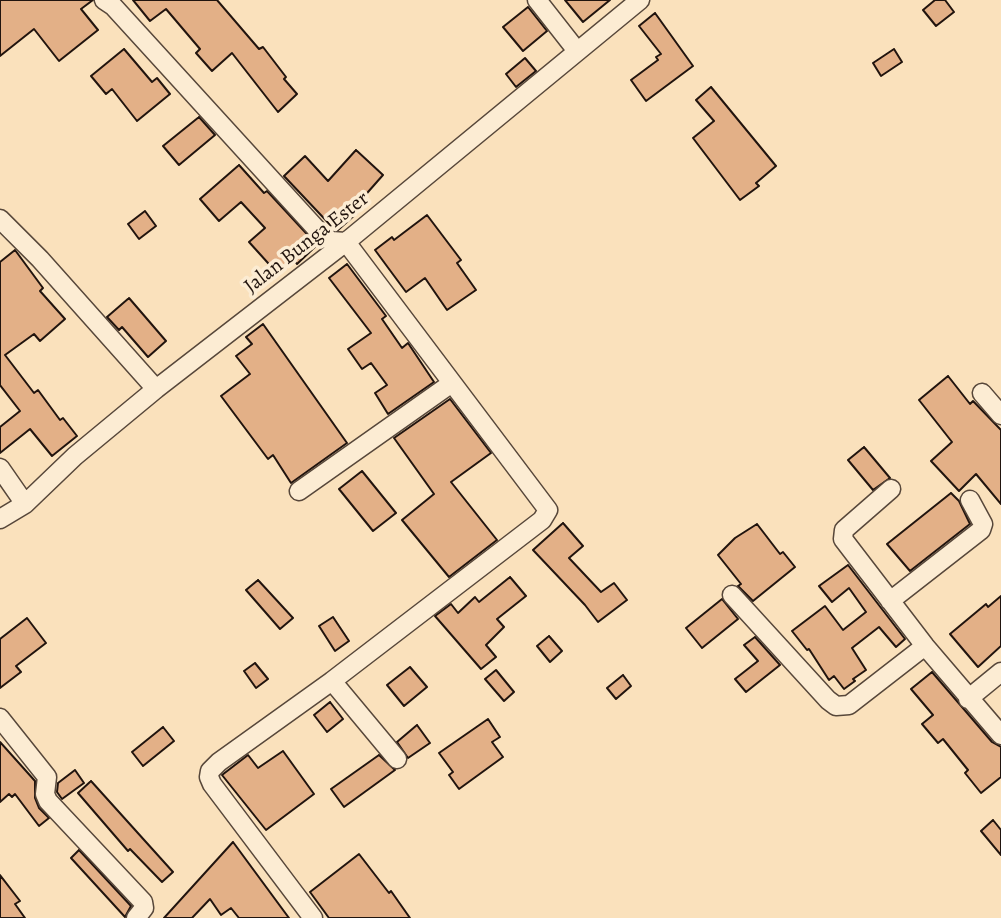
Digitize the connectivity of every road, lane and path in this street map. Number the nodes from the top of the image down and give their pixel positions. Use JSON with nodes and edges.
{"nodes":[{"id":1,"x":103,"y":0,"type":"edge"},
{"id":2,"x":537,"y":0,"type":"edge"},
{"id":3,"x":640,"y":0,"type":"edge"},
{"id":4,"x":577,"y":51,"type":"junction"},
{"id":5,"x":0,"y":219,"type":"edge"},
{"id":6,"x":346,"y":242,"type":"junction"},
{"id":7,"x":452,"y":383,"type":"junction"},
{"id":8,"x":156,"y":389,"type":"junction"},
{"id":9,"x":982,"y":393,"type":"dead end"},
{"id":10,"x":1001,"y":415,"type":"edge"},
{"id":11,"x":0,"y":468,"type":"edge"},
{"id":12,"x":891,"y":489,"type":"dead end"},
{"id":13,"x":299,"y":491,"type":"dead end"},
{"id":14,"x":970,"y":500,"type":"dead end"},
{"id":15,"x":25,"y":504,"type":"junction"},
{"id":16,"x":0,"y":519,"type":"edge"},
{"id":17,"x":732,"y":595,"type":"dead end"},
{"id":18,"x":890,"y":601,"type":"junction"},
{"id":19,"x":925,"y":646,"type":"junction"},
{"id":20,"x":1001,"y":672,"type":"edge"},
{"id":21,"x":332,"y":681,"type":"junction"},
{"id":22,"x":968,"y":699,"type":"junction"},
{"id":23,"x":0,"y":718,"type":"edge"},
{"id":24,"x":1001,"y":736,"type":"edge"},
{"id":25,"x":397,"y":759,"type":"dead end"},
{"id":26,"x":136,"y":918,"type":"edge"},
{"id":27,"x":313,"y":918,"type":"edge"}],
"edges":[{"from":1,"to":6,"type":"street"},
{"from":2,"to":4,"type":"street"},
{"from":3,"to":4,"type":"street","name":"Jalan Bunga Ester"},
{"from":4,"to":6,"type":"street","name":"Jalan Bunga Ester"},
{"from":5,"to":8,"type":"street"},
{"from":6,"to":7,"type":"street"},
{"from":6,"to":8,"type":"street","name":"Jalan Bunga Ester"},
{"from":7,"to":13,"type":"street"},
{"from":7,"to":21,"type":"street"},
{"from":8,"to":15,"type":"street","name":"Jalan Bunga Ester"},
{"from":9,"to":10,"type":"street"},
{"from":11,"to":15,"type":"street"},
{"from":12,"to":18,"type":"street"},
{"from":14,"to":18,"type":"street"},
{"from":15,"to":16,"type":"street","name":"Jalan Bunga Ester"},
{"from":17,"to":19,"type":"street"},
{"from":18,"to":19,"type":"street"},
{"from":19,"to":22,"type":"street"},
{"from":20,"to":22,"type":"street"},
{"from":21,"to":25,"type":"street"},
{"from":21,"to":27,"type":"street"},
{"from":22,"to":24,"type":"street"},
{"from":23,"to":26,"type":"street"}]}
